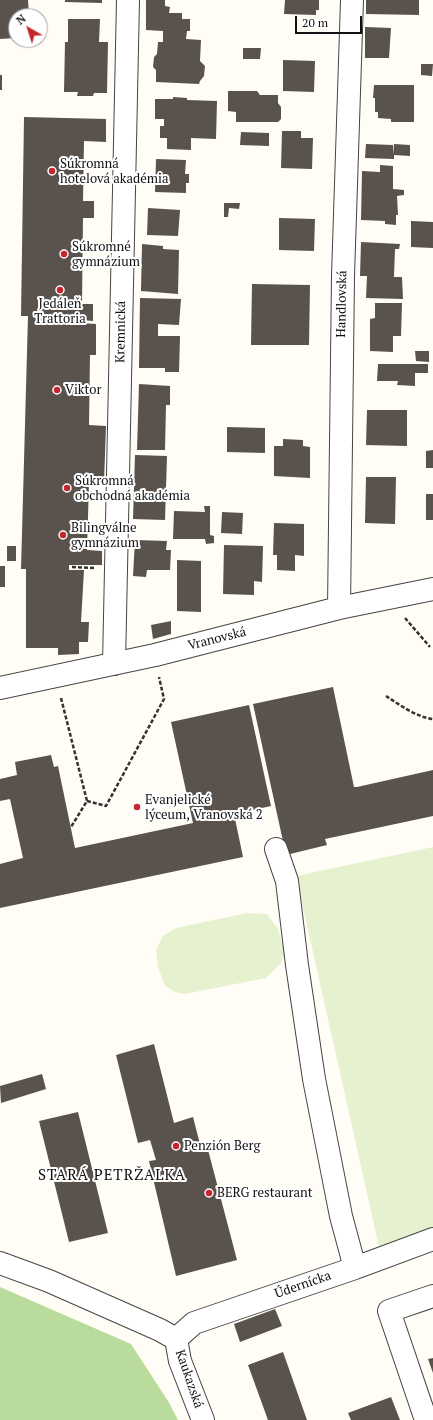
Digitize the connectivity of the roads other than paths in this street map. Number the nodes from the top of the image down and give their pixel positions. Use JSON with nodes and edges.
{"nodes":[{"id":1,"x":128,"y":0,"type":"edge"},
{"id":2,"x":352,"y":0,"type":"edge"},
{"id":3,"x":433,"y":589,"type":"edge"},
{"id":4,"x":339,"y":608,"type":"junction"},
{"id":5,"x":114,"y":664,"type":"junction"},
{"id":6,"x":0,"y":688,"type":"edge"},
{"id":7,"x":276,"y":849,"type":"dead end"},
{"id":8,"x":433,"y":1239,"type":"edge"},
{"id":9,"x":0,"y":1263,"type":"edge"},
{"id":10,"x":356,"y":1268,"type":"junction"},
{"id":11,"x":433,"y":1296,"type":"edge"},
{"id":12,"x":176,"y":1338,"type":"junction"},
{"id":13,"x":203,"y":1420,"type":"edge"},
{"id":14,"x":426,"y":1420,"type":"edge"}],
"edges":[{"from":1,"to":5,"type":"street","name":"Kremnická"},
{"from":2,"to":4,"type":"street","name":"Handlovská"},
{"from":3,"to":4,"type":"street","name":"Vranovská"},
{"from":4,"to":5,"type":"street","name":"Vranovská"},
{"from":5,"to":6,"type":"street","name":"Vranovská"},
{"from":7,"to":10,"type":"street"},
{"from":8,"to":10,"type":"street","name":"Údernícka"},
{"from":9,"to":12,"type":"street"},
{"from":10,"to":12,"type":"street","name":"Údernícka"},
{"from":11,"to":14,"type":"street"},
{"from":12,"to":13,"type":"street","name":"Kaukazská"}]}
